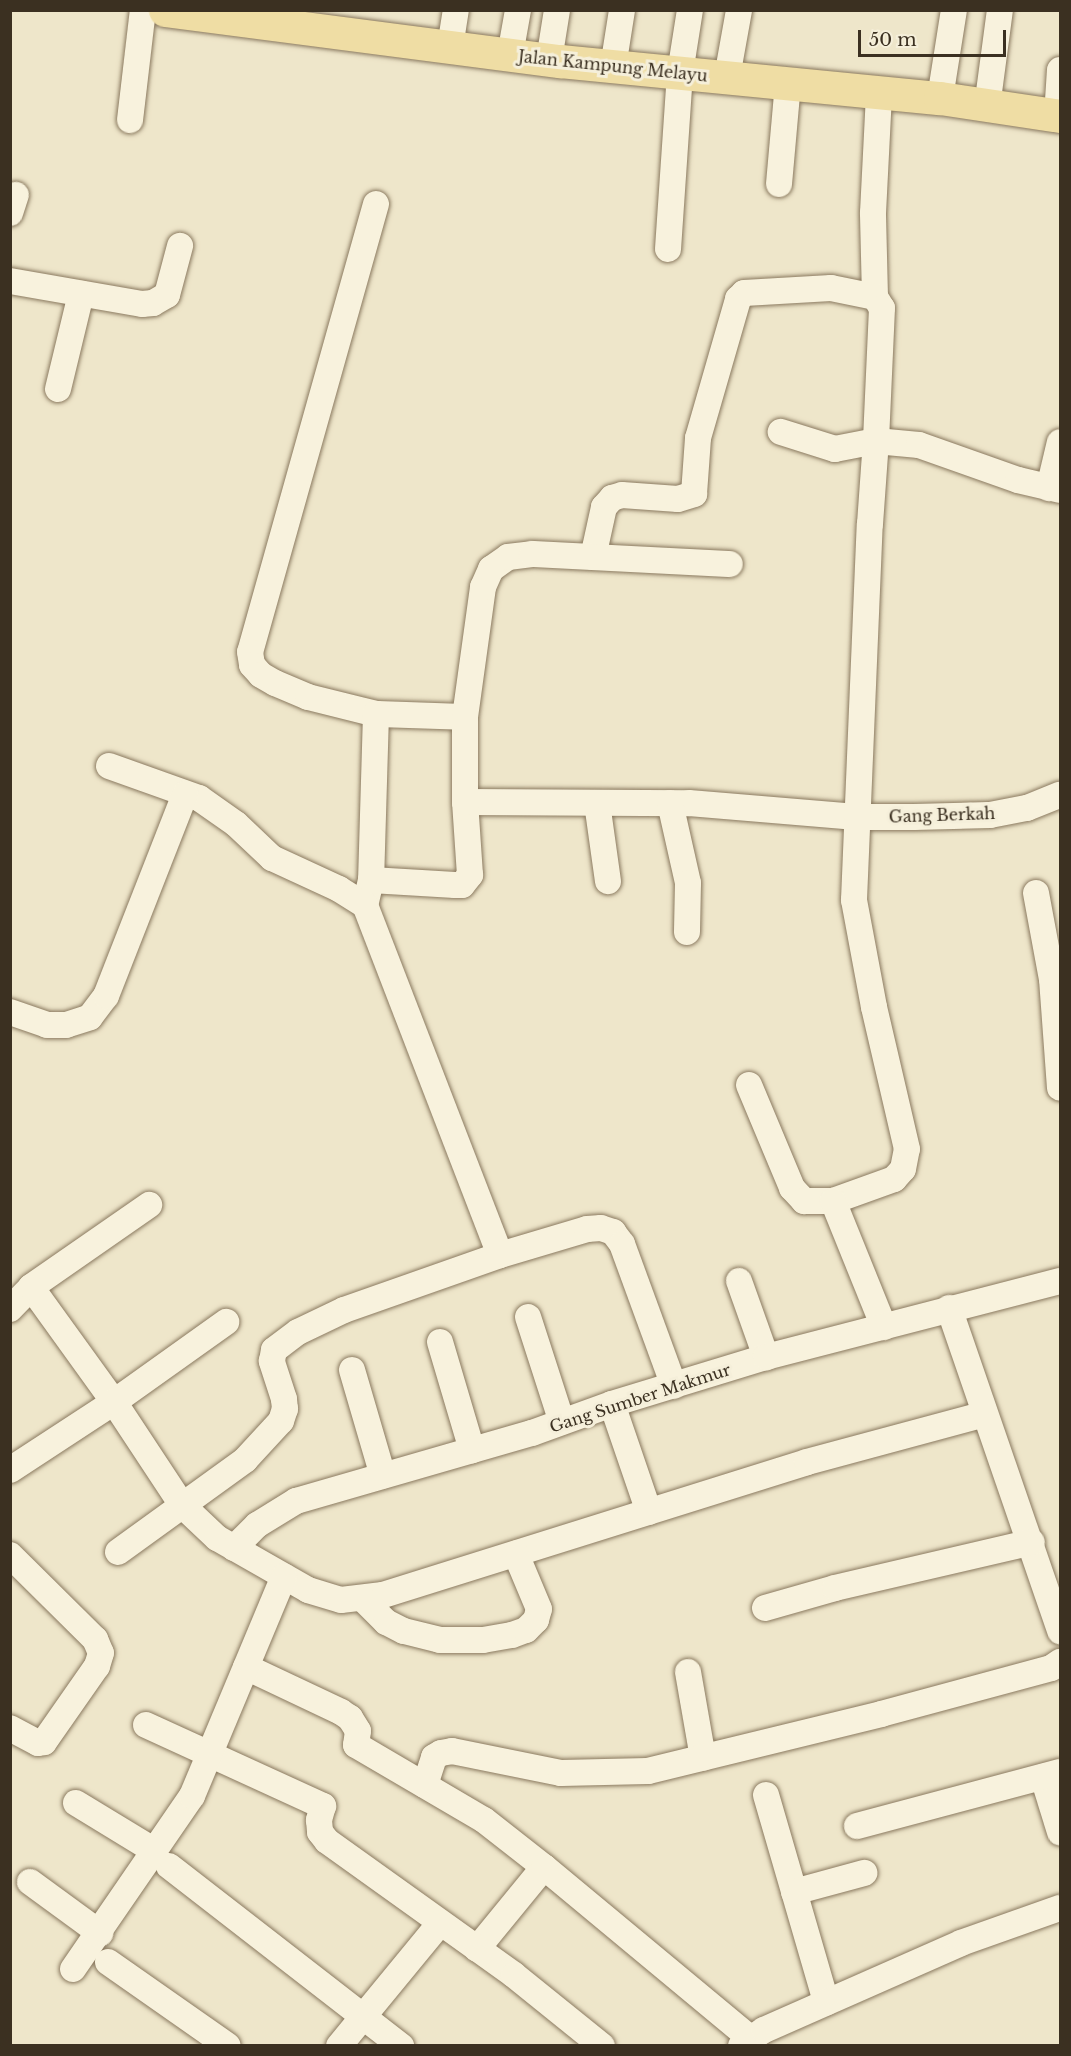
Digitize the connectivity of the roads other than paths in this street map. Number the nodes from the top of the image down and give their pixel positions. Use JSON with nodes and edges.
{"nodes":[{"id":1,"x":143,"y":10,"type":"edge"},
{"id":2,"x":165,"y":10,"type":"edge"},
{"id":3,"x":456,"y":10,"type":"edge"},
{"id":4,"x":518,"y":10,"type":"edge"},
{"id":5,"x":557,"y":10,"type":"edge"},
{"id":6,"x":622,"y":10,"type":"edge"},
{"id":7,"x":690,"y":10,"type":"edge"},
{"id":8,"x":739,"y":10,"type":"edge"},
{"id":9,"x":954,"y":10,"type":"edge"},
{"id":10,"x":1000,"y":10,"type":"edge"},
{"id":11,"x":450,"y":47,"type":"junction"},
{"id":12,"x":510,"y":55,"type":"junction"},
{"id":13,"x":549,"y":60,"type":"junction"},
{"id":14,"x":613,"y":67,"type":"junction"},
{"id":15,"x":1060,"y":70,"type":"edge"},
{"id":16,"x":681,"y":73,"type":"junction"},
{"id":17,"x":727,"y":77,"type":"junction"},
{"id":18,"x":788,"y":84,"type":"junction"},
{"id":19,"x":879,"y":94,"type":"junction"},
{"id":20,"x":940,"y":98,"type":"junction"},
{"id":21,"x":987,"y":107,"type":"junction"},
{"id":22,"x":1059,"y":116,"type":"edge"},
{"id":23,"x":130,"y":120,"type":"dead end"},
{"id":24,"x":779,"y":184,"type":"dead end"},
{"id":25,"x":376,"y":204,"type":"dead end"},
{"id":26,"x":180,"y":246,"type":"dead end"},
{"id":27,"x":668,"y":249,"type":"dead end"},
{"id":28,"x":10,"y":281,"type":"edge"},
{"id":29,"x":81,"y":294,"type":"junction"},
{"id":30,"x":875,"y":297,"type":"junction"},
{"id":31,"x":58,"y":388,"type":"dead end"},
{"id":32,"x":781,"y":432,"type":"dead end"},
{"id":33,"x":876,"y":441,"type":"junction"},
{"id":34,"x":1060,"y":442,"type":"edge"},
{"id":35,"x":1055,"y":489,"type":"edge"},
{"id":36,"x":593,"y":557,"type":"junction"},
{"id":37,"x":730,"y":564,"type":"dead end"},
{"id":38,"x":376,"y":714,"type":"junction"},
{"id":39,"x":465,"y":717,"type":"junction"},
{"id":40,"x":109,"y":766,"type":"dead end"},
{"id":41,"x":185,"y":794,"type":"junction"},
{"id":42,"x":1060,"y":795,"type":"edge"},
{"id":43,"x":465,"y":802,"type":"junction"},
{"id":44,"x":597,"y":803,"type":"junction"},
{"id":45,"x":670,"y":803,"type":"junction"},
{"id":46,"x":856,"y":817,"type":"junction"},
{"id":47,"x":371,"y":880,"type":"junction"},
{"id":48,"x":608,"y":881,"type":"dead end"},
{"id":49,"x":1036,"y":892,"type":"dead end"},
{"id":50,"x":365,"y":905,"type":"junction"},
{"id":51,"x":687,"y":932,"type":"dead end"},
{"id":52,"x":1056,"y":979,"type":"edge"},
{"id":53,"x":10,"y":1011,"type":"edge"},
{"id":54,"x":749,"y":1085,"type":"dead end"},
{"id":55,"x":1060,"y":1088,"type":"edge"},
{"id":56,"x":833,"y":1201,"type":"junction"},
{"id":57,"x":149,"y":1205,"type":"dead end"},
{"id":58,"x":500,"y":1255,"type":"junction"},
{"id":59,"x":739,"y":1281,"type":"dead end"},
{"id":60,"x":1060,"y":1281,"type":"edge"},
{"id":61,"x":32,"y":1287,"type":"junction"},
{"id":62,"x":949,"y":1308,"type":"junction"},
{"id":63,"x":10,"y":1309,"type":"edge"},
{"id":64,"x":528,"y":1317,"type":"dead end"},
{"id":65,"x":226,"y":1322,"type":"dead end"},
{"id":66,"x":884,"y":1327,"type":"junction"},
{"id":67,"x":440,"y":1342,"type":"dead end"},
{"id":68,"x":766,"y":1357,"type":"junction"},
{"id":69,"x":352,"y":1370,"type":"dead end"},
{"id":70,"x":674,"y":1386,"type":"junction"},
{"id":71,"x":114,"y":1402,"type":"junction"},
{"id":72,"x":612,"y":1404,"type":"junction"},
{"id":73,"x":985,"y":1414,"type":"junction"},
{"id":74,"x":562,"y":1422,"type":"junction"},
{"id":75,"x":472,"y":1450,"type":"junction"},
{"id":76,"x":10,"y":1470,"type":"edge"},
{"id":77,"x":383,"y":1476,"type":"junction"},
{"id":78,"x":182,"y":1505,"type":"junction"},
{"id":79,"x":649,"y":1512,"type":"junction"},
{"id":80,"x":1032,"y":1542,"type":"junction"},
{"id":81,"x":234,"y":1548,"type":"junction"},
{"id":82,"x":118,"y":1552,"type":"dead end"},
{"id":83,"x":516,"y":1554,"type":"junction"},
{"id":84,"x":10,"y":1555,"type":"edge"},
{"id":85,"x":284,"y":1576,"type":"junction"},
{"id":86,"x":363,"y":1599,"type":"junction"},
{"id":87,"x":765,"y":1608,"type":"dead end"},
{"id":88,"x":1060,"y":1631,"type":"edge"},
{"id":89,"x":1060,"y":1662,"type":"edge"},
{"id":90,"x":246,"y":1667,"type":"junction"},
{"id":91,"x":688,"y":1672,"type":"dead end"},
{"id":92,"x":146,"y":1725,"type":"dead end"},
{"id":93,"x":10,"y":1728,"type":"edge"},
{"id":94,"x":210,"y":1753,"type":"junction"},
{"id":95,"x":703,"y":1758,"type":"junction"},
{"id":96,"x":1052,"y":1775,"type":"edge"},
{"id":97,"x":425,"y":1785,"type":"junction"},
{"id":98,"x":766,"y":1795,"type":"dead end"},
{"id":99,"x":76,"y":1803,"type":"dead end"},
{"id":100,"x":857,"y":1826,"type":"dead end"},
{"id":101,"x":1060,"y":1832,"type":"edge"},
{"id":102,"x":162,"y":1859,"type":"junction"},
{"id":103,"x":544,"y":1867,"type":"junction"},
{"id":104,"x":864,"y":1873,"type":"dead end"},
{"id":105,"x":30,"y":1882,"type":"dead end"},
{"id":106,"x":794,"y":1892,"type":"junction"},
{"id":107,"x":1060,"y":1908,"type":"edge"},
{"id":108,"x":440,"y":1923,"type":"junction"},
{"id":109,"x":100,"y":1933,"type":"junction"},
{"id":110,"x":477,"y":1949,"type":"junction"},
{"id":111,"x":108,"y":1962,"type":"dead end"},
{"id":112,"x":73,"y":1969,"type":"dead end"},
{"id":113,"x":826,"y":2002,"type":"junction"},
{"id":114,"x":362,"y":2016,"type":"junction"},
{"id":115,"x":746,"y":2042,"type":"edge"},
{"id":116,"x":228,"y":2046,"type":"edge"},
{"id":117,"x":339,"y":2046,"type":"edge"},
{"id":118,"x":400,"y":2046,"type":"edge"},
{"id":119,"x":602,"y":2046,"type":"edge"}],
"edges":[{"from":1,"to":23,"type":"street"},
{"from":2,"to":11,"type":"main road","name":"Jalan Kampung Melayu"},
{"from":3,"to":11,"type":"street"},
{"from":4,"to":12,"type":"street"},
{"from":5,"to":13,"type":"street"},
{"from":6,"to":14,"type":"street"},
{"from":7,"to":16,"type":"street"},
{"from":8,"to":17,"type":"street"},
{"from":9,"to":20,"type":"street"},
{"from":10,"to":21,"type":"street"},
{"from":11,"to":12,"type":"main road","name":"Jalan Kampung Melayu"},
{"from":12,"to":13,"type":"main road","name":"Jalan Kampung Melayu"},
{"from":13,"to":14,"type":"main road","name":"Jalan Kampung Melayu"},
{"from":14,"to":16,"type":"main road","name":"Jalan Kampung Melayu"},
{"from":15,"to":22,"type":"street"},
{"from":16,"to":17,"type":"main road","name":"Jalan Kampung Melayu"},
{"from":16,"to":27,"type":"street"},
{"from":17,"to":18,"type":"main road","name":"Jalan Kampung Melayu"},
{"from":18,"to":19,"type":"main road","name":"Jalan Kampung Melayu"},
{"from":18,"to":24,"type":"street"},
{"from":19,"to":20,"type":"main road","name":"Jalan Kampung Melayu"},
{"from":19,"to":30,"type":"street"},
{"from":20,"to":21,"type":"main road","name":"Jalan Kampung Melayu"},
{"from":21,"to":22,"type":"main road","name":"Jalan Kampung Melayu"},
{"from":25,"to":38,"type":"street"},
{"from":26,"to":29,"type":"street"},
{"from":28,"to":29,"type":"street"},
{"from":29,"to":31,"type":"street"},
{"from":30,"to":33,"type":"street"},
{"from":30,"to":36,"type":"street"},
{"from":32,"to":33,"type":"street"},
{"from":33,"to":35,"type":"street"},
{"from":33,"to":46,"type":"street"},
{"from":34,"to":35,"type":"street"},
{"from":36,"to":37,"type":"street"},
{"from":36,"to":39,"type":"street"},
{"from":38,"to":39,"type":"street"},
{"from":38,"to":47,"type":"street"},
{"from":39,"to":43,"type":"street"},
{"from":40,"to":41,"type":"street"},
{"from":41,"to":50,"type":"street"},
{"from":41,"to":53,"type":"street"},
{"from":42,"to":46,"type":"street","name":"Gang Berkah"},
{"from":43,"to":44,"type":"street","name":"Gang Berkah"},
{"from":43,"to":47,"type":"street"},
{"from":44,"to":45,"type":"street","name":"Gang Berkah"},
{"from":44,"to":48,"type":"street"},
{"from":45,"to":46,"type":"street","name":"Gang Berkah"},
{"from":45,"to":51,"type":"street"},
{"from":46,"to":56,"type":"street"},
{"from":47,"to":50,"type":"street"},
{"from":49,"to":52,"type":"street"},
{"from":50,"to":58,"type":"street"},
{"from":52,"to":55,"type":"street"},
{"from":54,"to":56,"type":"street"},
{"from":56,"to":66,"type":"street"},
{"from":57,"to":61,"type":"street"},
{"from":58,"to":70,"type":"street"},
{"from":58,"to":78,"type":"street"},
{"from":59,"to":68,"type":"street"},
{"from":60,"to":62,"type":"street","name":"Gang Sumber Makmur"},
{"from":61,"to":63,"type":"street"},
{"from":61,"to":71,"type":"street"},
{"from":62,"to":66,"type":"street","name":"Gang Sumber Makmur"},
{"from":62,"to":73,"type":"street"},
{"from":64,"to":74,"type":"street"},
{"from":65,"to":71,"type":"street"},
{"from":66,"to":68,"type":"street","name":"Gang Sumber Makmur"},
{"from":67,"to":75,"type":"street"},
{"from":68,"to":70,"type":"street","name":"Gang Sumber Makmur"},
{"from":69,"to":77,"type":"street"},
{"from":70,"to":72,"type":"street","name":"Gang Sumber Makmur"},
{"from":71,"to":76,"type":"street"},
{"from":71,"to":78,"type":"street"},
{"from":72,"to":74,"type":"street","name":"Gang Sumber Makmur"},
{"from":72,"to":79,"type":"street"},
{"from":73,"to":79,"type":"street"},
{"from":73,"to":80,"type":"street"},
{"from":74,"to":75,"type":"street","name":"Gang Sumber Makmur"},
{"from":75,"to":77,"type":"street","name":"Gang Sumber Makmur"},
{"from":77,"to":81,"type":"street","name":"Gang Sumber Makmur"},
{"from":78,"to":81,"type":"street"},
{"from":78,"to":82,"type":"street"},
{"from":79,"to":83,"type":"street"},
{"from":80,"to":87,"type":"street"},
{"from":80,"to":88,"type":"street"},
{"from":81,"to":85,"type":"street"},
{"from":83,"to":86,"type":"street"},
{"from":83,"to":86,"type":"street"},
{"from":84,"to":93,"type":"street"},
{"from":85,"to":86,"type":"street"},
{"from":85,"to":90,"type":"street"},
{"from":89,"to":95,"type":"street"},
{"from":90,"to":94,"type":"street"},
{"from":90,"to":97,"type":"street"},
{"from":91,"to":95,"type":"street"},
{"from":92,"to":94,"type":"street"},
{"from":94,"to":102,"type":"street"},
{"from":94,"to":108,"type":"street"},
{"from":95,"to":97,"type":"street"},
{"from":96,"to":100,"type":"street"},
{"from":96,"to":101,"type":"street"},
{"from":97,"to":103,"type":"street"},
{"from":98,"to":106,"type":"street"},
{"from":99,"to":102,"type":"street"},
{"from":102,"to":109,"type":"street"},
{"from":102,"to":114,"type":"street"},
{"from":103,"to":110,"type":"street"},
{"from":103,"to":115,"type":"street"},
{"from":104,"to":106,"type":"street"},
{"from":105,"to":109,"type":"street"},
{"from":106,"to":113,"type":"street"},
{"from":107,"to":113,"type":"street"},
{"from":108,"to":110,"type":"street"},
{"from":108,"to":114,"type":"street"},
{"from":109,"to":112,"type":"street"},
{"from":110,"to":119,"type":"street"},
{"from":111,"to":116,"type":"street"},
{"from":113,"to":115,"type":"street"},
{"from":114,"to":117,"type":"street"},
{"from":114,"to":118,"type":"street"}]}
